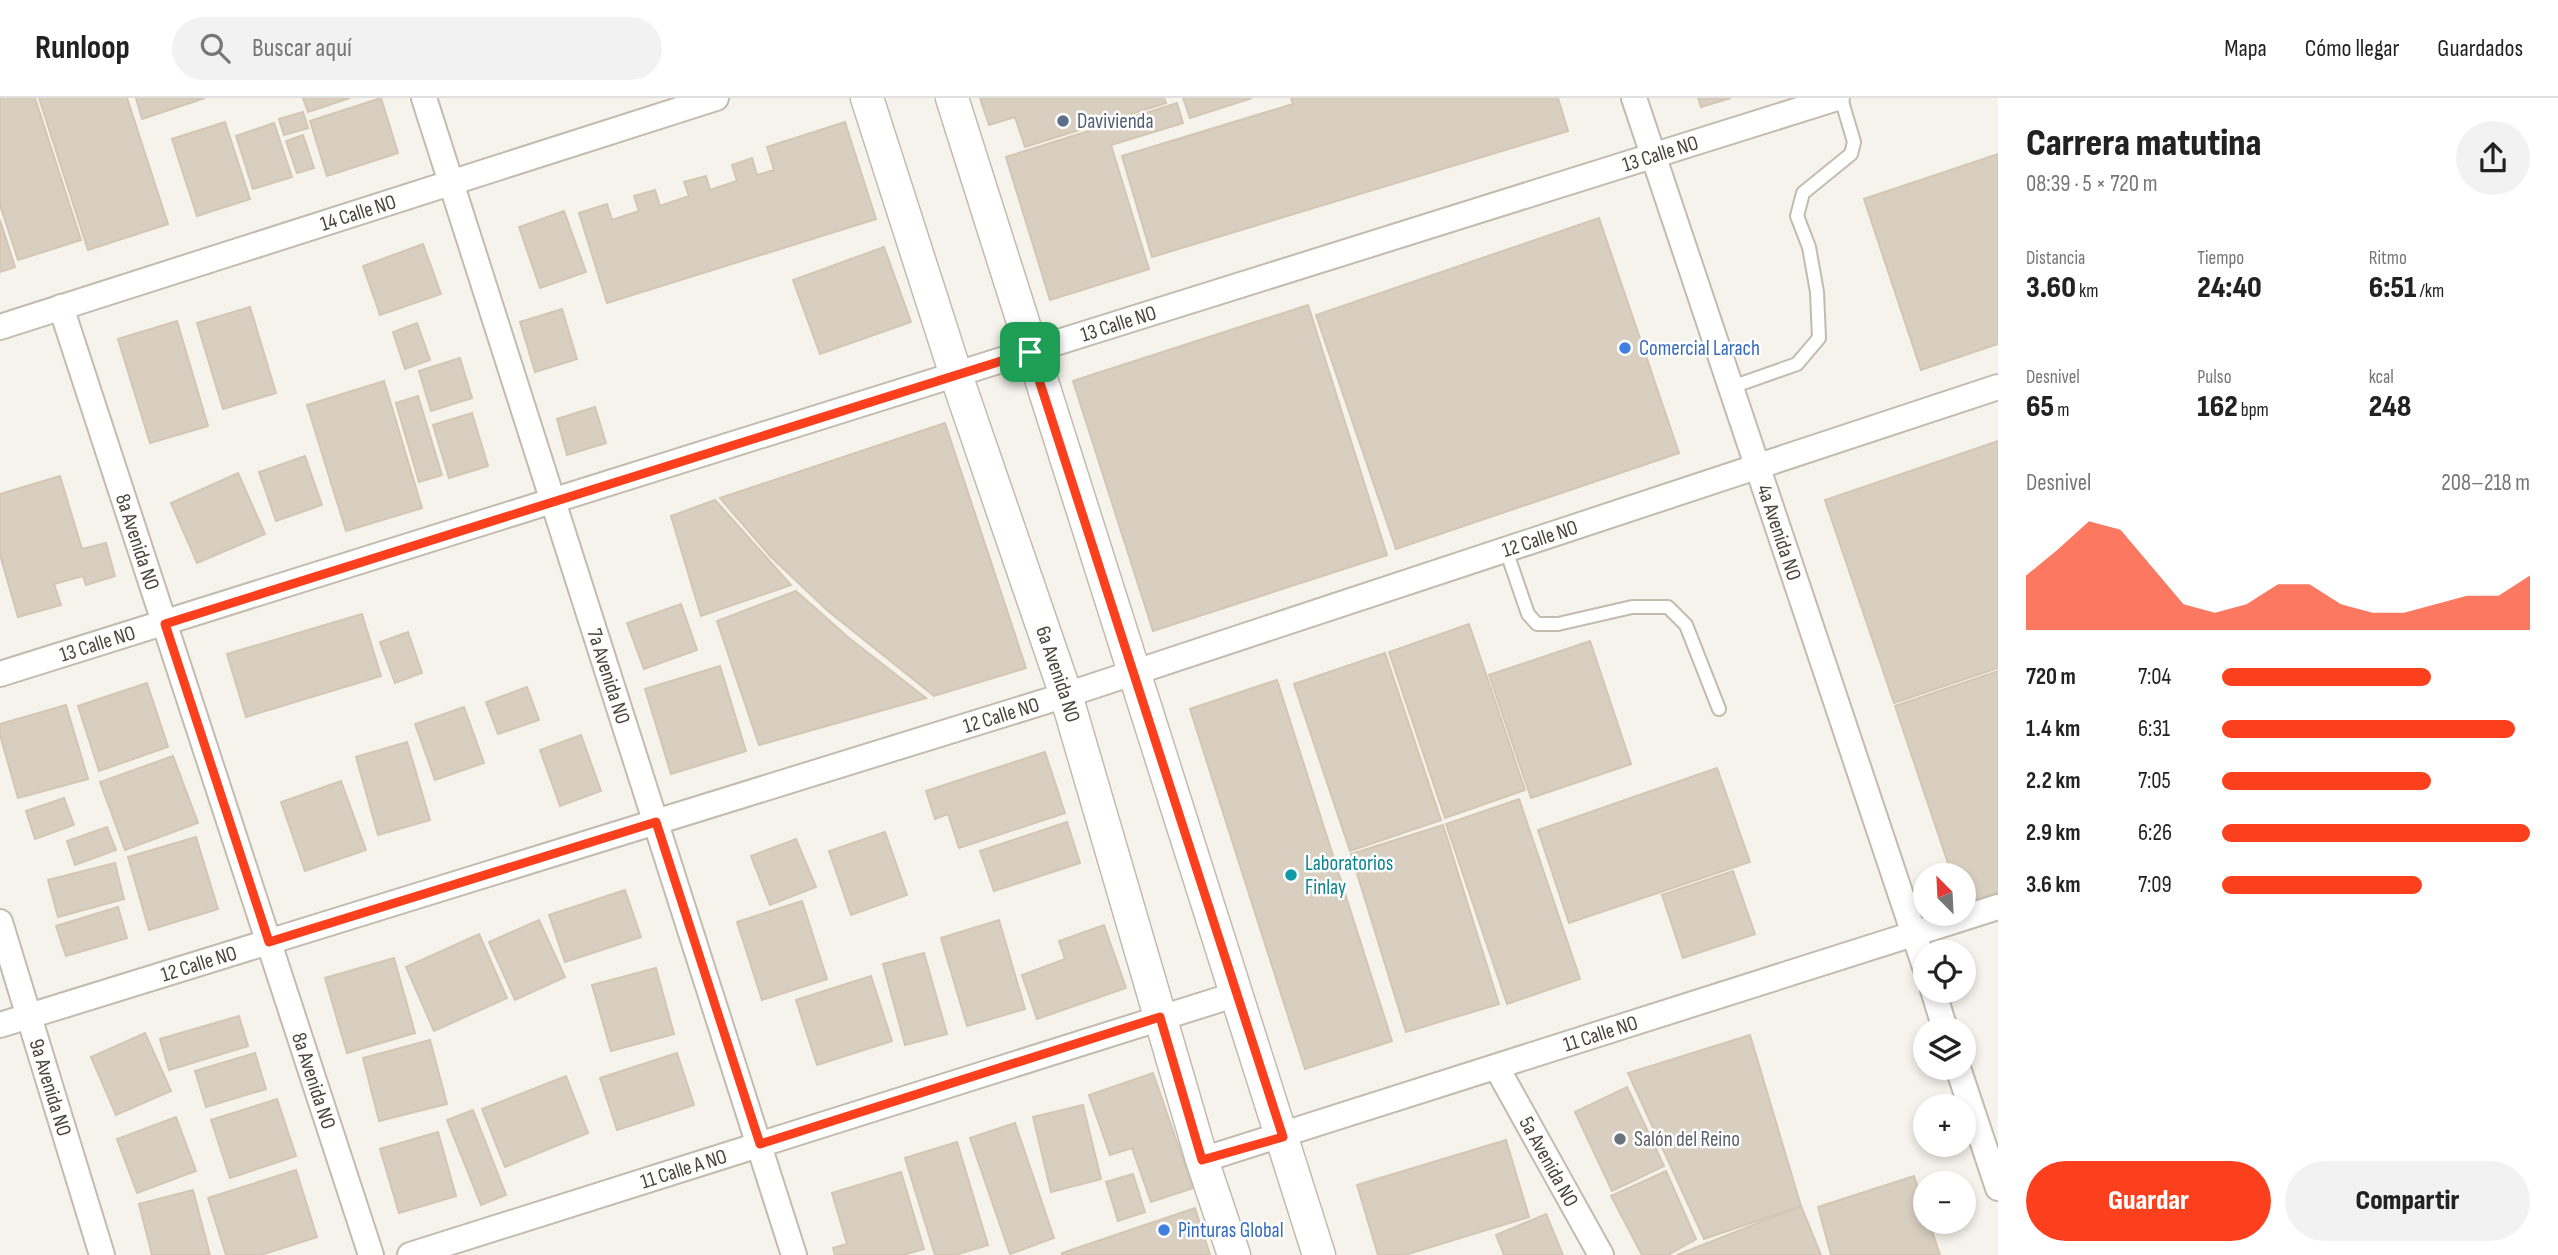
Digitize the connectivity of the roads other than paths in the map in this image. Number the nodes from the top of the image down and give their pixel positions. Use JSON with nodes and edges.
{"nodes":[{"id":1,"x":424,"y":98,"type":"edge"},
{"id":2,"x":716,"y":98,"type":"edge"},
{"id":3,"x":867,"y":98,"type":"edge"},
{"id":4,"x":952,"y":98,"type":"edge"},
{"id":5,"x":1634,"y":98,"type":"edge"},
{"id":6,"x":1839,"y":98,"type":"edge"},
{"id":7,"x":1652,"y":156,"type":"junction"},
{"id":8,"x":451,"y":183,"type":"junction"},
{"id":9,"x":61,"y":307,"type":"junction"},
{"id":10,"x":0,"y":327,"type":"edge"},
{"id":11,"x":1030,"y":352,"type":"junction"},
{"id":12,"x":956,"y":375,"type":"junction"},
{"id":13,"x":1998,"y":387,"type":"edge"},
{"id":14,"x":1729,"y":388,"type":"junction"},
{"id":15,"x":1756,"y":467,"type":"junction"},
{"id":16,"x":554,"y":502,"type":"junction"},
{"id":17,"x":1506,"y":550,"type":"junction"},
{"id":18,"x":165,"y":624,"type":"junction"},
{"id":19,"x":1133,"y":673,"type":"junction"},
{"id":20,"x":0,"y":674,"type":"edge"},
{"id":21,"x":1066,"y":695,"type":"junction"},
{"id":22,"x":1719,"y":709,"type":"dead end"},
{"id":23,"x":656,"y":822,"type":"junction"},
{"id":24,"x":1998,"y":907,"type":"edge"},
{"id":25,"x":0,"y":922,"type":"edge"},
{"id":26,"x":1914,"y":934,"type":"junction"},
{"id":27,"x":1916,"y":940,"type":"edge"},
{"id":28,"x":269,"y":942,"type":"junction"},
{"id":29,"x":1237,"y":994,"type":"junction"},
{"id":30,"x":30,"y":1015,"type":"junction"},
{"id":31,"x":1160,"y":1017,"type":"junction"},
{"id":32,"x":0,"y":1024,"type":"edge"},
{"id":33,"x":1497,"y":1068,"type":"junction"},
{"id":34,"x":1962,"y":1080,"type":"edge"},
{"id":35,"x":1283,"y":1137,"type":"junction"},
{"id":36,"x":760,"y":1144,"type":"junction"},
{"id":37,"x":1202,"y":1160,"type":"junction"},
{"id":38,"x":1998,"y":1188,"type":"edge"},
{"id":39,"x":102,"y":1255,"type":"edge"},
{"id":40,"x":371,"y":1255,"type":"edge"},
{"id":41,"x":410,"y":1255,"type":"edge"},
{"id":42,"x":794,"y":1255,"type":"edge"},
{"id":43,"x":1234,"y":1255,"type":"edge"},
{"id":44,"x":1319,"y":1255,"type":"edge"},
{"id":45,"x":1601,"y":1255,"type":"edge"}],
"edges":[{"from":1,"to":8,"type":"street","name":"7a Avenida NO"},
{"from":2,"to":8,"type":"street","name":"14 Calle NO"},
{"from":3,"to":12,"type":"street","name":"6a Avenida NO"},
{"from":4,"to":11,"type":"street"},
{"from":5,"to":7,"type":"street","name":"4a Avenida NO"},
{"from":6,"to":7,"type":"street","name":"13 Calle NO"},
{"from":6,"to":14,"type":"lane"},
{"from":7,"to":11,"type":"street","name":"13 Calle NO"},
{"from":7,"to":14,"type":"street","name":"4a Avenida NO"},
{"from":8,"to":9,"type":"street","name":"14 Calle NO"},
{"from":8,"to":16,"type":"street","name":"7a Avenida NO"},
{"from":9,"to":10,"type":"street","name":"14 Calle NO"},
{"from":9,"to":18,"type":"street","name":"8a Avenida NO"},
{"from":11,"to":12,"type":"street","name":"13 Calle NO"},
{"from":11,"to":19,"type":"street"},
{"from":12,"to":16,"type":"street","name":"13 Calle NO"},
{"from":12,"to":21,"type":"street","name":"6a Avenida NO"},
{"from":13,"to":15,"type":"street","name":"12 Calle NO"},
{"from":14,"to":15,"type":"street","name":"4a Avenida NO"},
{"from":15,"to":17,"type":"street","name":"12 Calle NO"},
{"from":15,"to":26,"type":"street","name":"4a Avenida NO"},
{"from":16,"to":18,"type":"street","name":"13 Calle NO"},
{"from":16,"to":23,"type":"street","name":"7a Avenida NO"},
{"from":17,"to":19,"type":"street","name":"12 Calle NO"},
{"from":17,"to":22,"type":"lane"},
{"from":18,"to":20,"type":"street","name":"13 Calle NO"},
{"from":18,"to":28,"type":"street","name":"8a Avenida NO"},
{"from":19,"to":21,"type":"street","name":"12 Calle NO"},
{"from":19,"to":29,"type":"street"},
{"from":21,"to":23,"type":"street","name":"12 Calle NO"},
{"from":21,"to":31,"type":"street","name":"6a Avenida NO"},
{"from":23,"to":28,"type":"street","name":"12 Calle NO"},
{"from":23,"to":36,"type":"street","name":"7a Avenida NO"},
{"from":24,"to":26,"type":"street","name":"11 Calle NO"},
{"from":25,"to":30,"type":"street","name":"9a Avenida NO"},
{"from":26,"to":27,"type":"street","name":"4a Avenida NO"},
{"from":26,"to":33,"type":"street","name":"11 Calle NO"},
{"from":28,"to":30,"type":"street","name":"12 Calle NO"},
{"from":28,"to":40,"type":"street","name":"8a Avenida NO"},
{"from":29,"to":31,"type":"street","name":"11 Calle A NO"},
{"from":29,"to":35,"type":"street"},
{"from":30,"to":32,"type":"street","name":"12 Calle NO"},
{"from":30,"to":39,"type":"street","name":"9a Avenida NO"},
{"from":31,"to":36,"type":"street","name":"11 Calle A NO"},
{"from":31,"to":37,"type":"street","name":"6a Avenida NO"},
{"from":33,"to":35,"type":"street","name":"11 Calle NO"},
{"from":33,"to":45,"type":"street","name":"5a Avenida NO"},
{"from":34,"to":38,"type":"street"},
{"from":35,"to":37,"type":"street","name":"11 Calle NO"},
{"from":35,"to":44,"type":"street"},
{"from":36,"to":41,"type":"street","name":"11 Calle A NO"},
{"from":36,"to":42,"type":"street","name":"7a Avenida NO"},
{"from":37,"to":43,"type":"street","name":"6a Avenida NO"}]}
